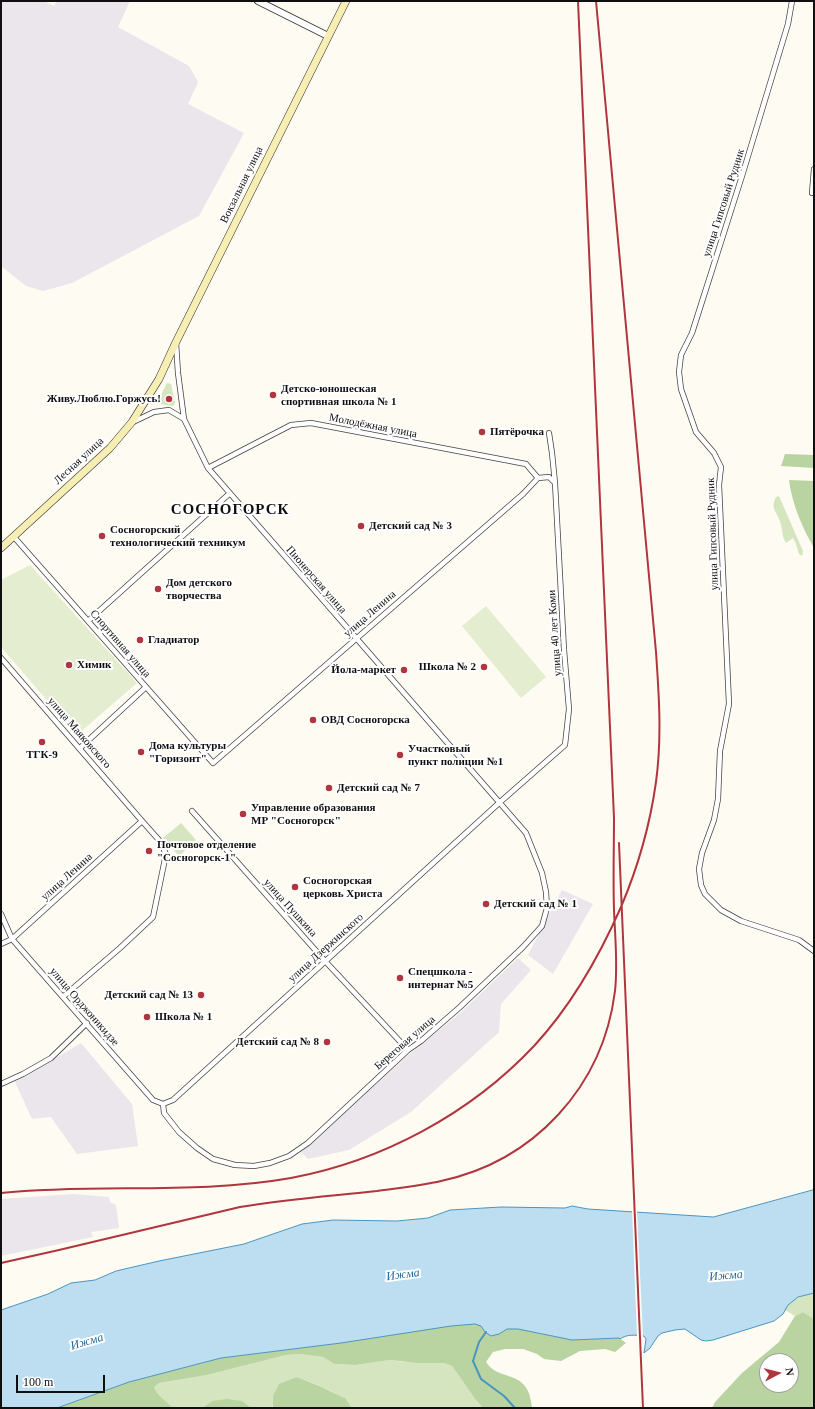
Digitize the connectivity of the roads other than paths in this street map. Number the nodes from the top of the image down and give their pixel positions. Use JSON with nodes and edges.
{"nodes":[{"id":1,"x":258,"y":1,"type":"edge"},
{"id":2,"x":346,"y":1,"type":"edge"},
{"id":3,"x":792,"y":1,"type":"edge"},
{"id":4,"x":328,"y":36,"type":"junction"},
{"id":5,"x":814,"y":169,"type":"edge"},
{"id":6,"x":812,"y":193,"type":"dead end"},
{"id":7,"x":176,"y":342,"type":"junction"},
{"id":8,"x":159,"y":379,"type":"joint"},
{"id":9,"x":184,"y":419,"type":"junction"},
{"id":10,"x":132,"y":422,"type":"junction"},
{"id":11,"x":548,"y":432,"type":"dead end"},
{"id":12,"x":208,"y":468,"type":"junction"},
{"id":13,"x":538,"y":478,"type":"junction"},
{"id":14,"x":555,"y":483,"type":"junction"},
{"id":15,"x":229,"y":494,"type":"junction"},
{"id":16,"x":14,"y":537,"type":"junction"},
{"id":17,"x":1,"y":548,"type":"edge"},
{"id":18,"x":88,"y":621,"type":"junction"},
{"id":19,"x":355,"y":638,"type":"junction"},
{"id":20,"x":1,"y":658,"type":"edge"},
{"id":21,"x":146,"y":688,"type":"junction"},
{"id":22,"x":80,"y":748,"type":"junction"},
{"id":23,"x":213,"y":762,"type":"joint"},
{"id":24,"x":499,"y":803,"type":"junction"},
{"id":25,"x":192,"y":811,"type":"dead end"},
{"id":26,"x":142,"y":821,"type":"junction"},
{"id":27,"x":1,"y":914,"type":"edge"},
{"id":28,"x":12,"y":938,"type":"junction"},
{"id":29,"x":1,"y":944,"type":"edge"},
{"id":30,"x":814,"y":950,"type":"edge"},
{"id":31,"x":325,"y":961,"type":"junction"},
{"id":32,"x":64,"y":996,"type":"junction"},
{"id":33,"x":87,"y":1023,"type":"junction"},
{"id":34,"x":408,"y":1050,"type":"junction"},
{"id":35,"x":1,"y":1084,"type":"edge"},
{"id":36,"x":163,"y":1104,"type":"junction"}],
"edges":[{"from":1,"to":4,"type":"street"},
{"from":2,"to":4,"type":"main road","name":"Вокзальная улица"},
{"from":3,"to":30,"type":"street","name":"улица Гипсовый Рудник"},
{"from":4,"to":7,"type":"main road","name":"Вокзальная улица"},
{"from":5,"to":6,"type":"street"},
{"from":7,"to":8,"type":"main road","name":"Вокзальная улица"},
{"from":7,"to":9,"type":"street","name":"Пионерская улица"},
{"from":8,"to":10,"type":"main road","name":"Лесная улица"},
{"from":9,"to":10,"type":"street"},
{"from":9,"to":12,"type":"street","name":"Пионерская улица"},
{"from":10,"to":16,"type":"main road","name":"Лесная улица"},
{"from":11,"to":14,"type":"street","name":"улица 40 лет Коми"},
{"from":12,"to":13,"type":"street","name":"Молодёжная улица"},
{"from":12,"to":15,"type":"street","name":"Пионерская улица"},
{"from":13,"to":14,"type":"street"},
{"from":13,"to":19,"type":"street","name":"улица Ленина"},
{"from":14,"to":24,"type":"street","name":"улица 40 лет Коми"},
{"from":15,"to":18,"type":"street"},
{"from":15,"to":19,"type":"street","name":"Пионерская улица"},
{"from":16,"to":17,"type":"main road","name":"Лесная улица"},
{"from":16,"to":18,"type":"street","name":"Спортивная улица"},
{"from":18,"to":21,"type":"street","name":"Спортивная улица"},
{"from":19,"to":23,"type":"street","name":"улица Ленина"},
{"from":19,"to":24,"type":"street","name":"Пионерская улица"},
{"from":20,"to":22,"type":"street","name":"улица Маяковского"},
{"from":21,"to":22,"type":"street"},
{"from":21,"to":23,"type":"street","name":"Спортивная улица"},
{"from":22,"to":26,"type":"street","name":"улица Маяковского"},
{"from":24,"to":31,"type":"street","name":"улица Дзержинского"},
{"from":24,"to":34,"type":"street","name":"Береговая улица"},
{"from":25,"to":31,"type":"street","name":"улица Пушкина"},
{"from":26,"to":28,"type":"street","name":"улица Ленина"},
{"from":26,"to":32,"type":"street","name":"улица Маяковского"},
{"from":27,"to":28,"type":"street","name":"улица Орджоникидзе"},
{"from":28,"to":29,"type":"street","name":"улица Ленина"},
{"from":28,"to":32,"type":"street","name":"улица Орджоникидзе"},
{"from":31,"to":34,"type":"street","name":"улица Пушкина"},
{"from":31,"to":36,"type":"street","name":"улица Дзержинского"},
{"from":32,"to":33,"type":"street","name":"улица Орджоникидзе"},
{"from":33,"to":35,"type":"street"},
{"from":33,"to":36,"type":"street","name":"улица Орджоникидзе"},
{"from":34,"to":36,"type":"street","name":"Береговая улица"}]}
